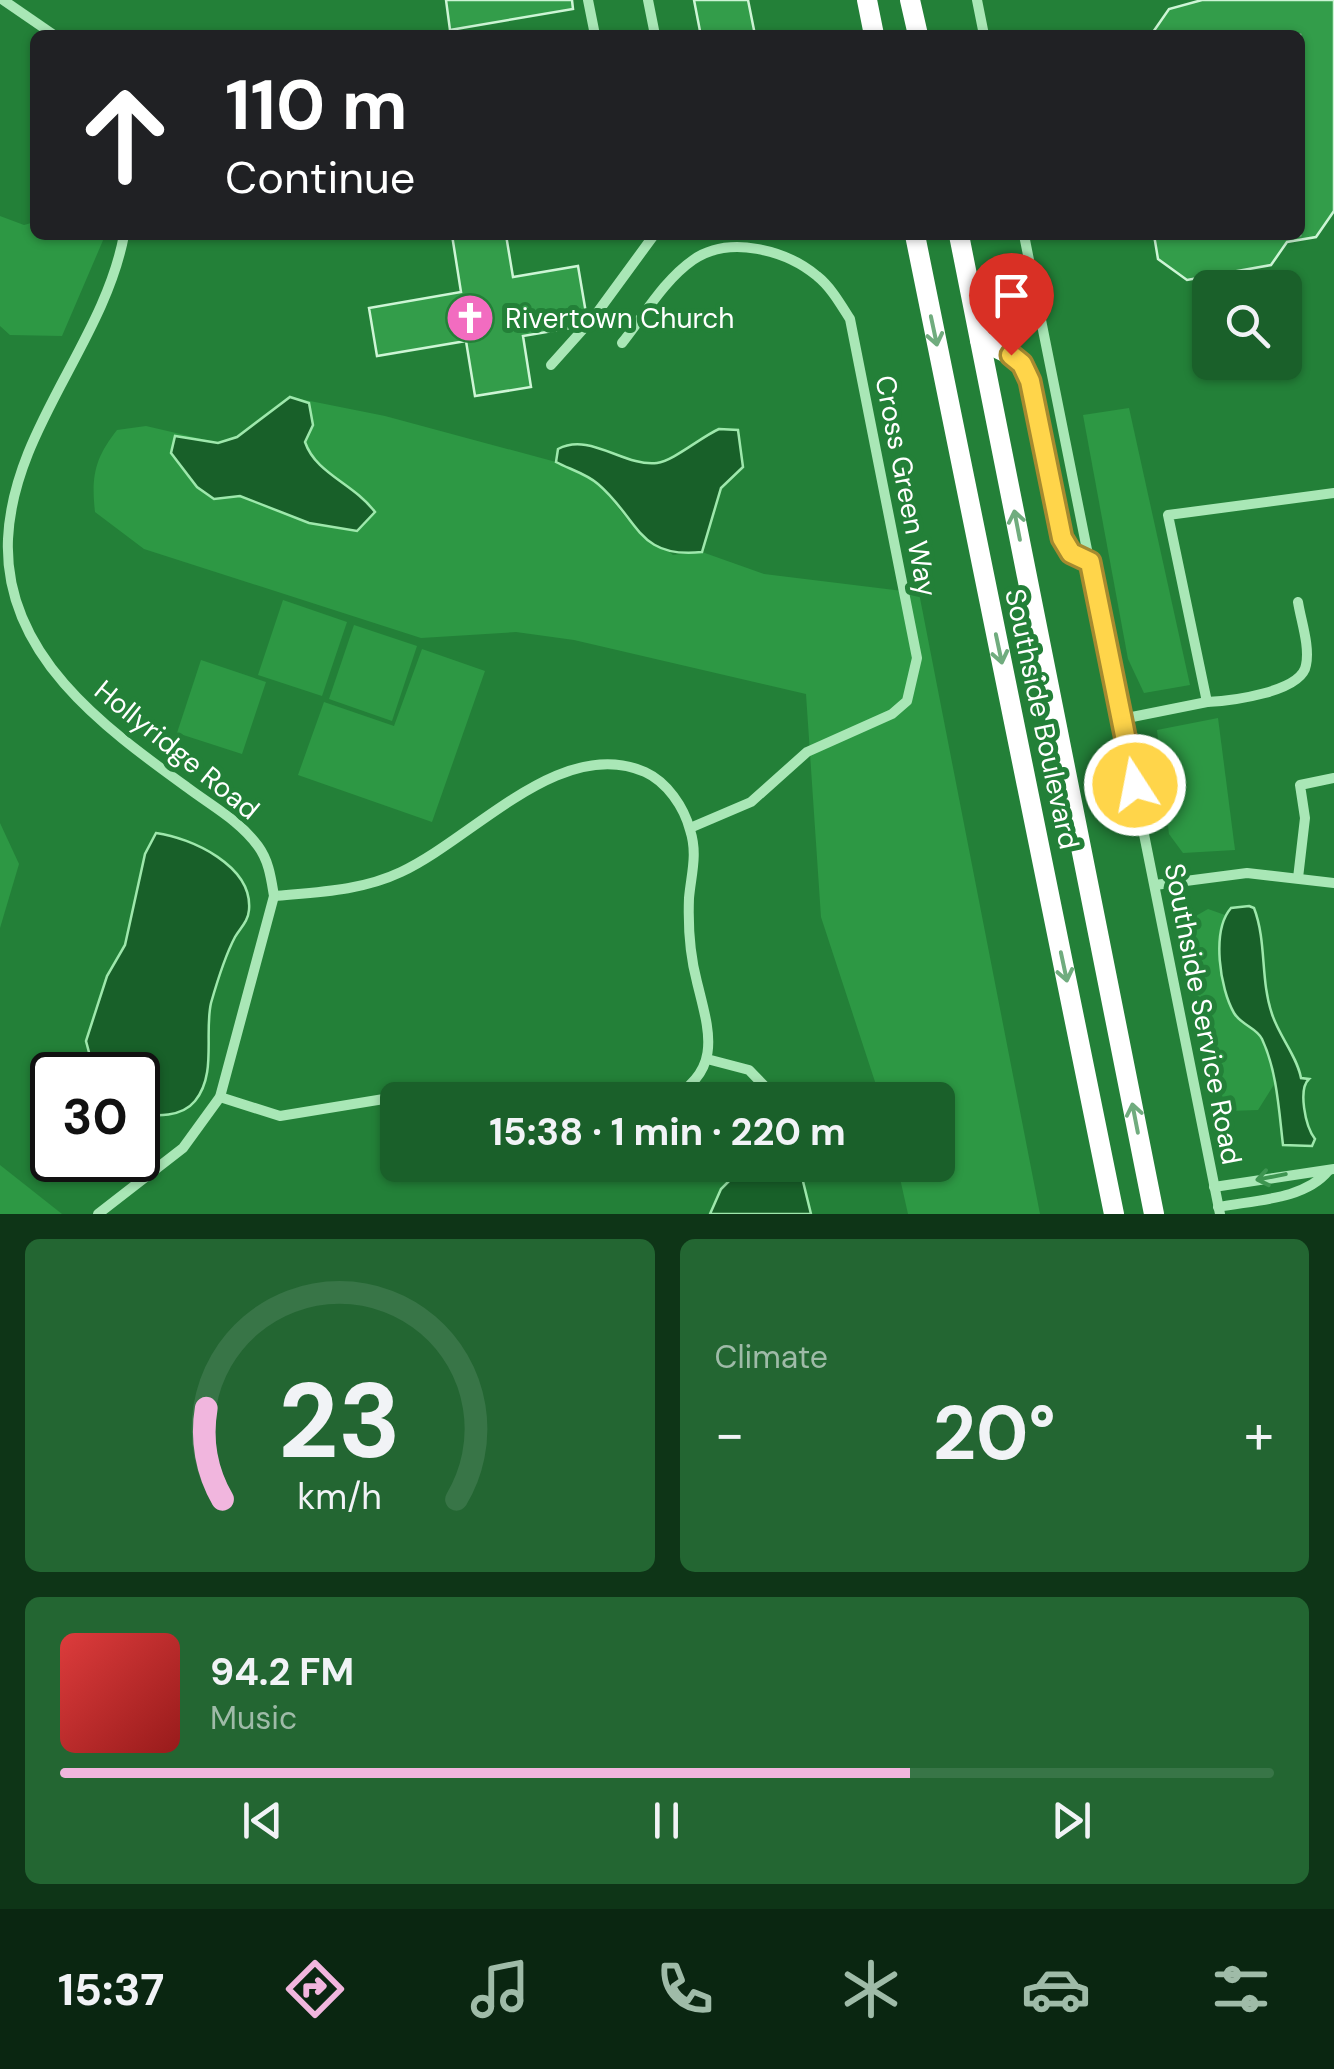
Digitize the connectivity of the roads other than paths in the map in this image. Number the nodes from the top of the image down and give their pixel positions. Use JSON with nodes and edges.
{"nodes":[{"id":1,"x":3,"y":0,"type":"edge"},
{"id":2,"x":588,"y":0,"type":"edge"},
{"id":3,"x":648,"y":0,"type":"edge"},
{"id":4,"x":867,"y":0,"type":"edge"},
{"id":5,"x":910,"y":0,"type":"edge"},
{"id":6,"x":977,"y":0,"type":"edge"},
{"id":7,"x":47,"y":30,"type":"edge"},
{"id":8,"x":594,"y":30,"type":"edge"},
{"id":9,"x":655,"y":30,"type":"edge"},
{"id":10,"x":873,"y":30,"type":"edge"},
{"id":11,"x":917,"y":30,"type":"edge"},
{"id":12,"x":983,"y":30,"type":"edge"},
{"id":13,"x":123,"y":240,"type":"edge"},
{"id":14,"x":650,"y":240,"type":"edge"},
{"id":15,"x":916,"y":240,"type":"edge"},
{"id":16,"x":959,"y":240,"type":"edge"},
{"id":17,"x":1025,"y":240,"type":"edge"},
{"id":18,"x":980,"y":340,"type":"junction"},
{"id":19,"x":622,"y":344,"type":"dead end"},
{"id":20,"x":551,"y":365,"type":"dead end"},
{"id":21,"x":1334,"y":493,"type":"edge"},
{"id":22,"x":0,"y":494,"type":"edge"},
{"id":23,"x":12,"y":498,"type":"junction"},
{"id":24,"x":1090,"y":562,"type":"junction"},
{"id":25,"x":1298,"y":602,"type":"dead end"},
{"id":26,"x":1207,"y":702,"type":"junction"},
{"id":27,"x":1122,"y":719,"type":"junction"},
{"id":28,"x":1334,"y":778,"type":"edge"},
{"id":29,"x":690,"y":828,"type":"junction"},
{"id":30,"x":1298,"y":878,"type":"junction"},
{"id":31,"x":1334,"y":884,"type":"edge"},
{"id":32,"x":1155,"y":885,"type":"junction"},
{"id":33,"x":274,"y":896,"type":"junction"},
{"id":34,"x":707,"y":1059,"type":"junction"},
{"id":35,"x":691,"y":1082,"type":"edge"},
{"id":36,"x":761,"y":1082,"type":"edge"},
{"id":37,"x":220,"y":1096,"type":"junction"},
{"id":38,"x":380,"y":1099,"type":"edge"},
{"id":39,"x":1331,"y":1170,"type":"edge"},
{"id":40,"x":1214,"y":1187,"type":"junction"},
{"id":41,"x":1219,"y":1210,"type":"edge"},
{"id":42,"x":98,"y":1214,"type":"edge"},
{"id":43,"x":1114,"y":1214,"type":"edge"},
{"id":44,"x":1154,"y":1214,"type":"edge"}],
"edges":[{"from":1,"to":7,"type":"street"},
{"from":2,"to":8,"type":"street"},
{"from":3,"to":9,"type":"street"},
{"from":4,"to":10,"type":"highway"},
{"from":5,"to":11,"type":"highway"},
{"from":6,"to":12,"type":"street"},
{"from":13,"to":23,"type":"street","name":"Hollyridge Road"},
{"from":14,"to":20,"type":"street"},
{"from":15,"to":43,"type":"highway","name":"Southside Boulevard","one_way":true},
{"from":16,"to":18,"type":"highway","name":"Southside Boulevard"},
{"from":17,"to":24,"type":"street","name":"Southside Service Road"},
{"from":18,"to":24,"type":"highway"},
{"from":44,"to":18,"type":"highway","name":"Southside Boulevard","one_way":true},
{"from":19,"to":29,"type":"street","name":"Cross Green Way"},
{"from":21,"to":26,"type":"street"},
{"from":22,"to":23,"type":"street"},
{"from":23,"to":33,"type":"street","name":"Hollyridge Road"},
{"from":24,"to":27,"type":"street","name":"Southside Service Road"},
{"from":25,"to":26,"type":"street"},
{"from":26,"to":27,"type":"street"},
{"from":27,"to":32,"type":"street","name":"Southside Service Road"},
{"from":28,"to":30,"type":"street"},
{"from":29,"to":33,"type":"street"},
{"from":29,"to":34,"type":"street"},
{"from":30,"to":31,"type":"street"},
{"from":30,"to":32,"type":"street"},
{"from":32,"to":40,"type":"street","name":"Southside Service Road"},
{"from":33,"to":37,"type":"street"},
{"from":34,"to":35,"type":"street"},
{"from":34,"to":36,"type":"street"},
{"from":37,"to":38,"type":"street"},
{"from":37,"to":42,"type":"street"},
{"from":39,"to":40,"type":"street","one_way":true},
{"from":39,"to":41,"type":"street"},
{"from":40,"to":41,"type":"street","name":"Southside Service Road"}]}
